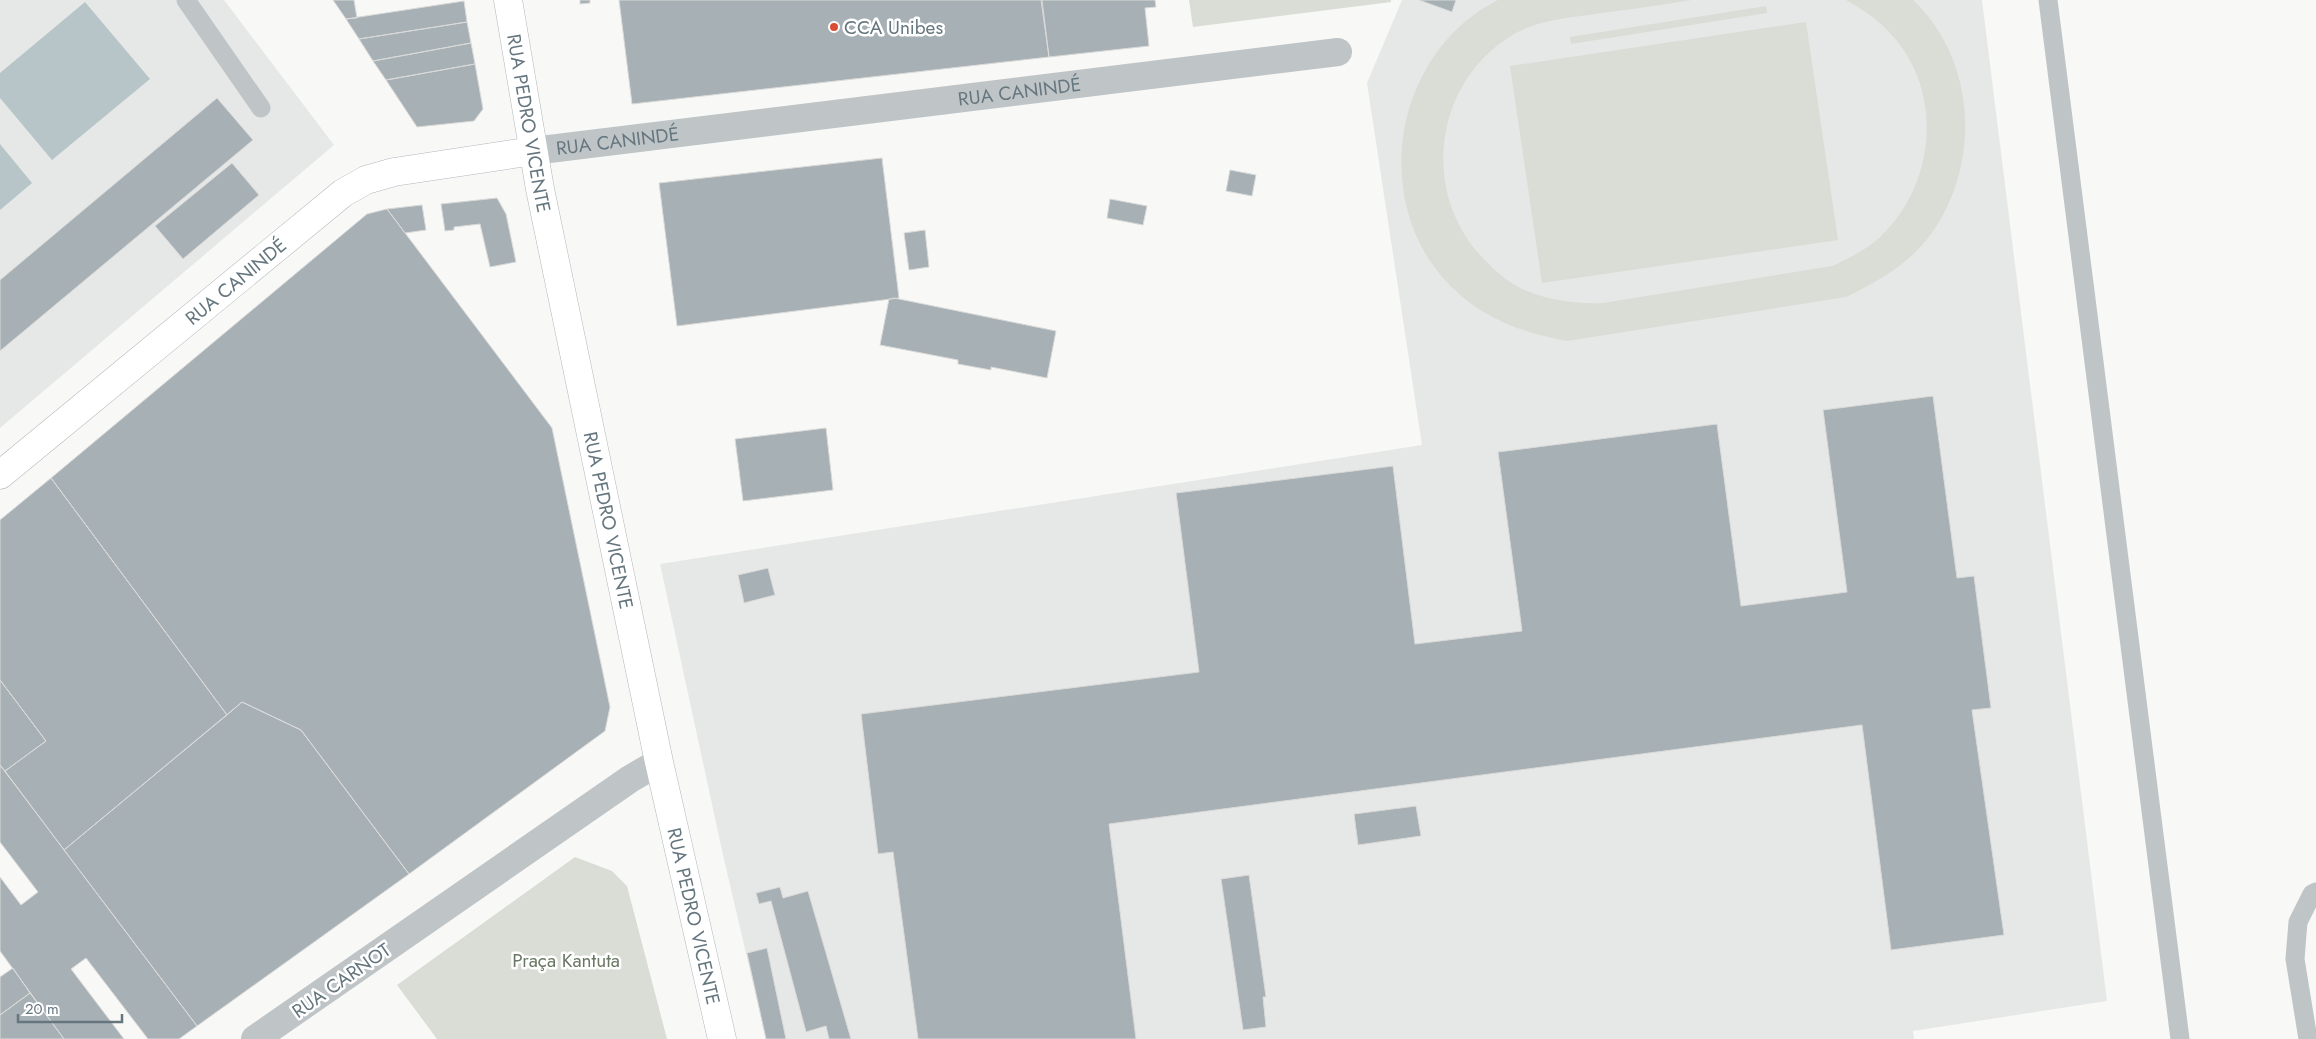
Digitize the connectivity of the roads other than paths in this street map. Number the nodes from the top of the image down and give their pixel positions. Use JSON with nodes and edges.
{"nodes":[{"id":1,"x":186,"y":0,"type":"edge"},
{"id":2,"x":508,"y":0,"type":"edge"},
{"id":3,"x":2048,"y":0,"type":"edge"},
{"id":4,"x":1338,"y":52,"type":"dead end"},
{"id":5,"x":261,"y":108,"type":"dead end"},
{"id":6,"x":533,"y":151,"type":"junction"},
{"id":7,"x":0,"y":475,"type":"edge"},
{"id":8,"x":659,"y":762,"type":"junction"},
{"id":9,"x":2316,"y":892,"type":"edge"},
{"id":10,"x":256,"y":1039,"type":"edge"},
{"id":11,"x":722,"y":1039,"type":"edge"},
{"id":12,"x":2180,"y":1039,"type":"edge"},
{"id":13,"x":2308,"y":1039,"type":"edge"}],
"edges":[{"from":1,"to":5,"type":"lane"},
{"from":2,"to":6,"type":"street","name":"RUA PEDRO VICENTE"},
{"from":3,"to":12,"type":"lane"},
{"from":4,"to":6,"type":"street","name":"RUA CANINDÉ"},
{"from":6,"to":7,"type":"street","name":"RUA CANINDÉ"},
{"from":6,"to":8,"type":"street","name":"RUA PEDRO VICENTE"},
{"from":8,"to":10,"type":"street","name":"RUA CARNOT"},
{"from":8,"to":11,"type":"street","name":"RUA PEDRO VICENTE"},
{"from":9,"to":13,"type":"lane"}]}
